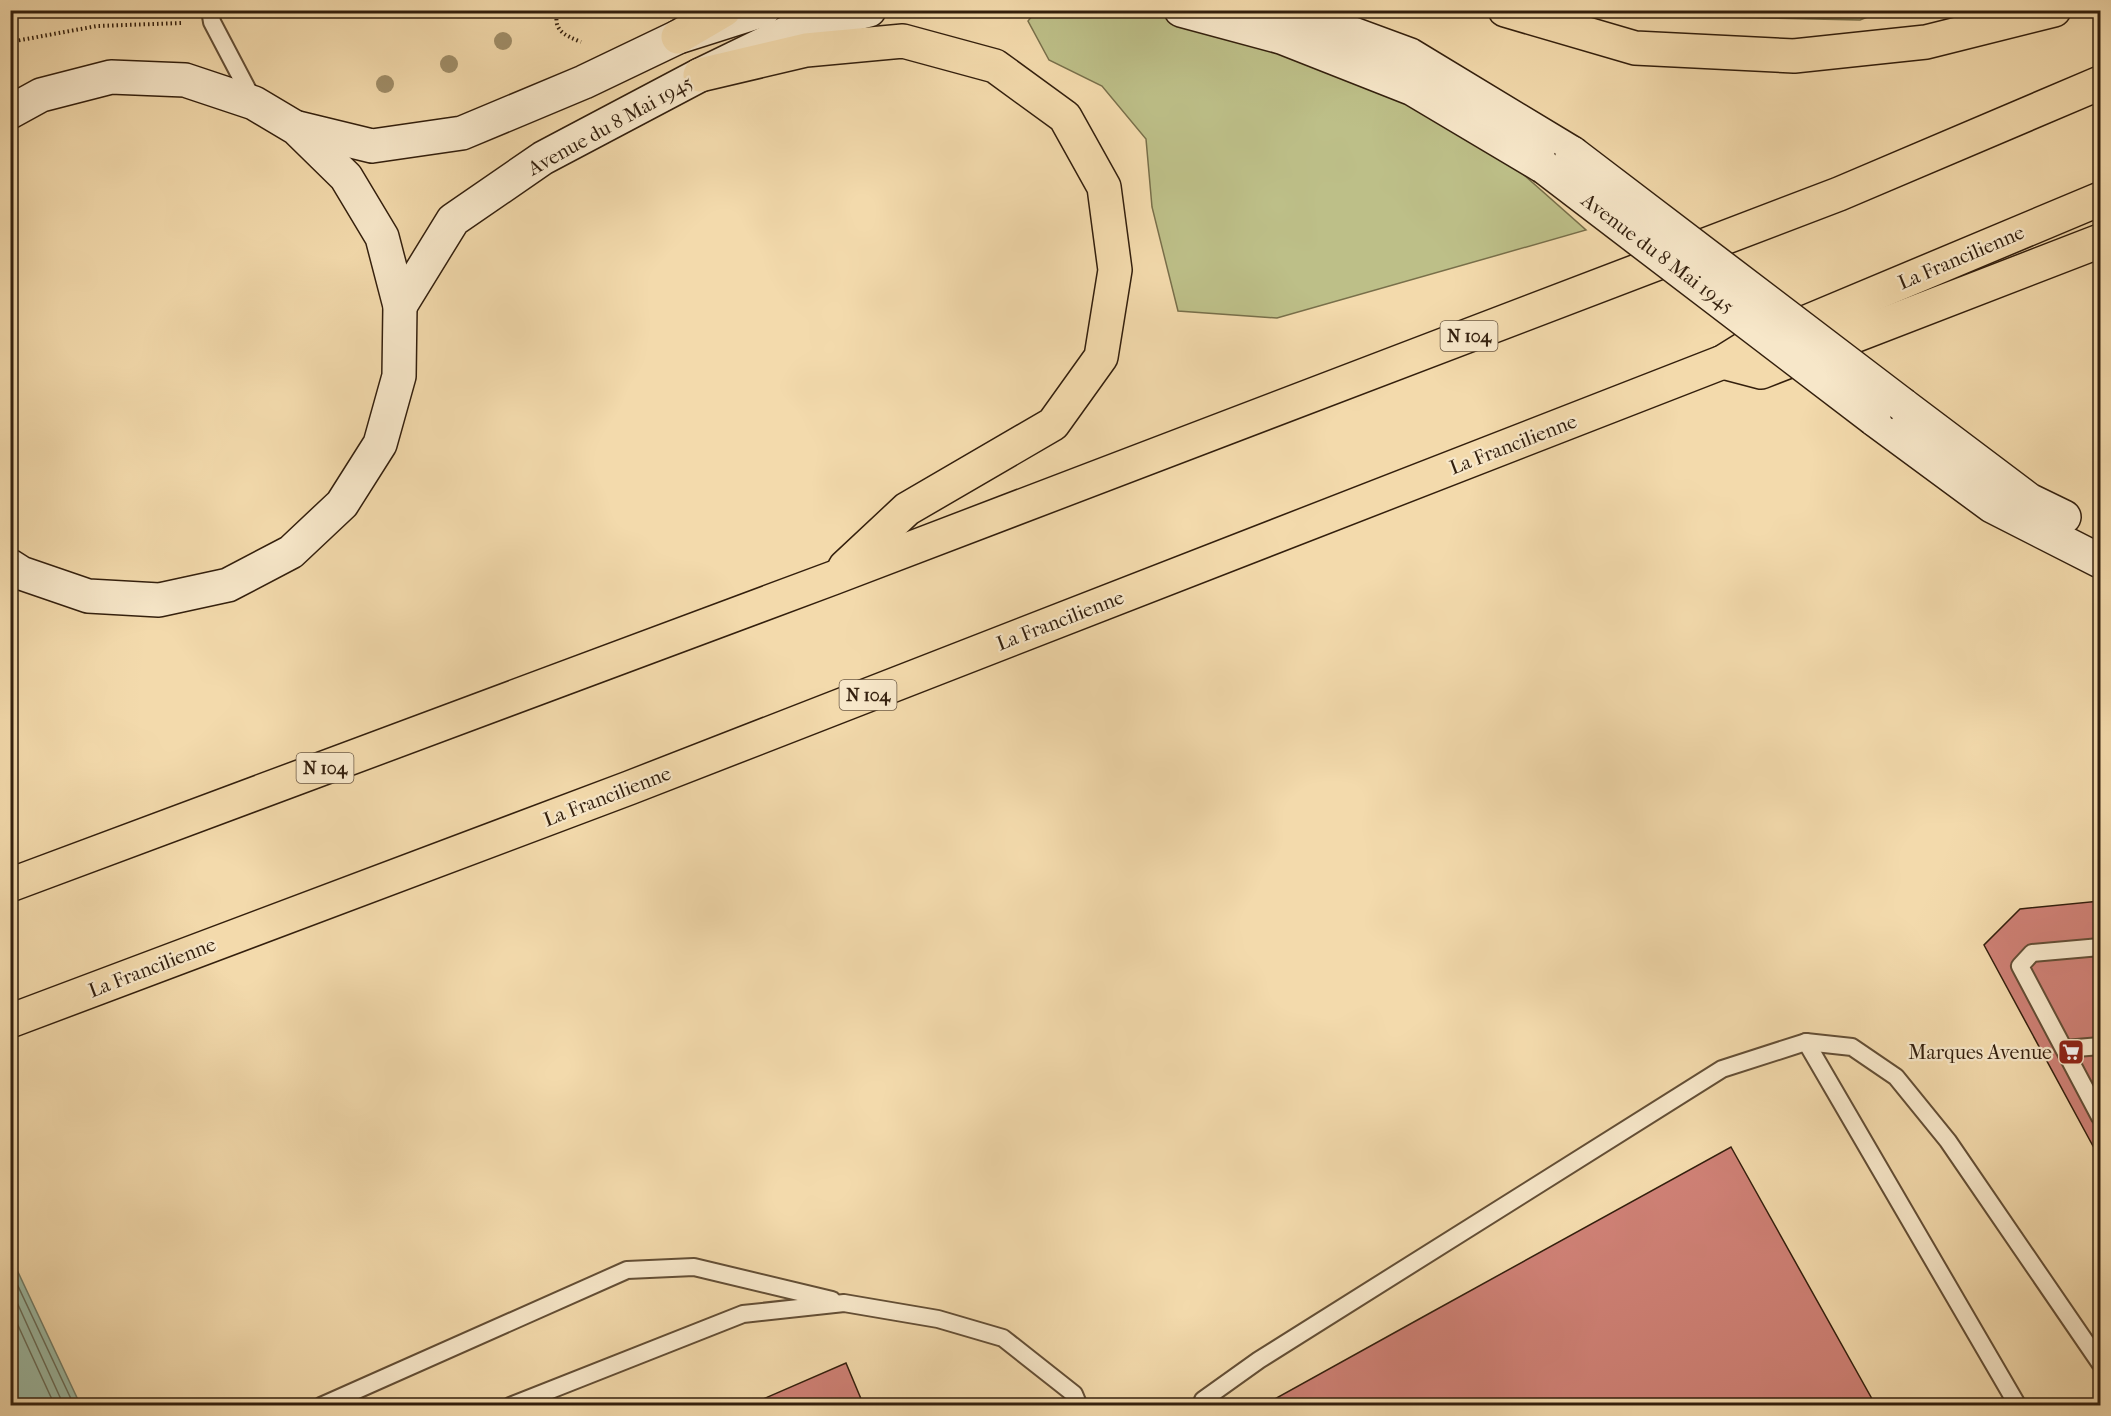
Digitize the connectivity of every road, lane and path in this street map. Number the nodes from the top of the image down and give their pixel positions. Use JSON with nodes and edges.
{"nodes":[{"id":1,"x":558,"y":10,"type":"edge"},
{"id":2,"x":724,"y":10,"type":"edge"},
{"id":3,"x":763,"y":10,"type":"edge"},
{"id":4,"x":869,"y":10,"type":"edge"},
{"id":5,"x":1181,"y":10,"type":"edge"},
{"id":6,"x":1288,"y":10,"type":"edge"},
{"id":7,"x":1505,"y":10,"type":"edge"},
{"id":8,"x":2054,"y":10,"type":"edge"},
{"id":9,"x":211,"y":16,"type":"edge"},
{"id":10,"x":678,"y":37,"type":"junction"},
{"id":11,"x":10,"y":42,"type":"edge"},
{"id":12,"x":590,"y":46,"type":"dead end"},
{"id":13,"x":700,"y":75,"type":"junction"},
{"id":14,"x":2100,"y":83,"type":"edge"},
{"id":15,"x":254,"y":103,"type":"junction"},
{"id":16,"x":10,"y":112,"type":"edge"},
{"id":17,"x":296,"y":128,"type":"junction"},
{"id":18,"x":1558,"y":160,"type":"junction"},
{"id":19,"x":2100,"y":199,"type":"edge"},
{"id":20,"x":2100,"y":241,"type":"edge"},
{"id":21,"x":400,"y":306,"type":"junction"},
{"id":22,"x":1723,"y":363,"type":"junction"},
{"id":23,"x":1888,"y":412,"type":"junction"},
{"id":24,"x":2100,"y":536,"type":"edge"},
{"id":25,"x":2100,"y":561,"type":"edge"},
{"id":26,"x":10,"y":566,"type":"edge"},
{"id":27,"x":833,"y":578,"type":"junction"},
{"id":28,"x":10,"y":885,"type":"edge"},
{"id":29,"x":2100,"y":947,"type":"edge"},
{"id":30,"x":10,"y":1021,"type":"edge"},
{"id":31,"x":1806,"y":1042,"type":"junction"},
{"id":32,"x":2100,"y":1046,"type":"edge"},
{"id":33,"x":2065,"y":1049,"type":"junction"},
{"id":34,"x":2100,"y":1117,"type":"edge"},
{"id":35,"x":844,"y":1303,"type":"junction"},
{"id":36,"x":2100,"y":1363,"type":"edge"},
{"id":37,"x":321,"y":1406,"type":"edge"},
{"id":38,"x":510,"y":1406,"type":"edge"},
{"id":39,"x":1079,"y":1406,"type":"edge"},
{"id":40,"x":1201,"y":1406,"type":"edge"},
{"id":41,"x":2018,"y":1406,"type":"edge"}],
"edges":[{"from":1,"to":12,"type":"path"},
{"from":2,"to":10,"type":"highway"},
{"from":3,"to":10,"type":"main road"},
{"from":4,"to":13,"type":"main road","name":"Avenue du 8 Mai 1945"},
{"from":5,"to":18,"type":"main road","name":"Avenue du 8 Mai 1945"},
{"from":6,"to":18,"type":"main road","name":"Avenue du 8 Mai 1945"},
{"from":7,"to":8,"type":"highway"},
{"from":9,"to":11,"type":"path"},
{"from":9,"to":15,"type":"lane"},
{"from":10,"to":17,"type":"main road"},
{"from":13,"to":21,"type":"main road","name":"Avenue du 8 Mai 1945"},
{"from":13,"to":27,"type":"highway"},
{"from":14,"to":27,"type":"highway","number":"N 104"},
{"from":15,"to":16,"type":"main road"},
{"from":15,"to":17,"type":"main road"},
{"from":17,"to":21,"type":"main road"},
{"from":18,"to":23,"type":"main road","name":"Avenue du 8 Mai 1945","bridge":true},
{"from":19,"to":22,"type":"highway","name":"La Francilienne","number":"N 104"},
{"from":20,"to":22,"type":"highway"},
{"from":21,"to":26,"type":"main road"},
{"from":22,"to":30,"type":"highway","name":"La Francilienne","number":"N 104"},
{"from":23,"to":24,"type":"main road","name":"Avenue du 8 Mai 1945"},
{"from":23,"to":25,"type":"main road","name":"Avenue du 8 Mai 1945"},
{"from":27,"to":28,"type":"highway","number":"N 104"},
{"from":29,"to":33,"type":"lane"},
{"from":31,"to":36,"type":"lane"},
{"from":31,"to":40,"type":"lane"},
{"from":31,"to":41,"type":"lane"},
{"from":32,"to":33,"type":"lane"},
{"from":33,"to":34,"type":"lane"},
{"from":35,"to":37,"type":"lane"},
{"from":35,"to":38,"type":"lane"},
{"from":35,"to":39,"type":"lane"}]}
